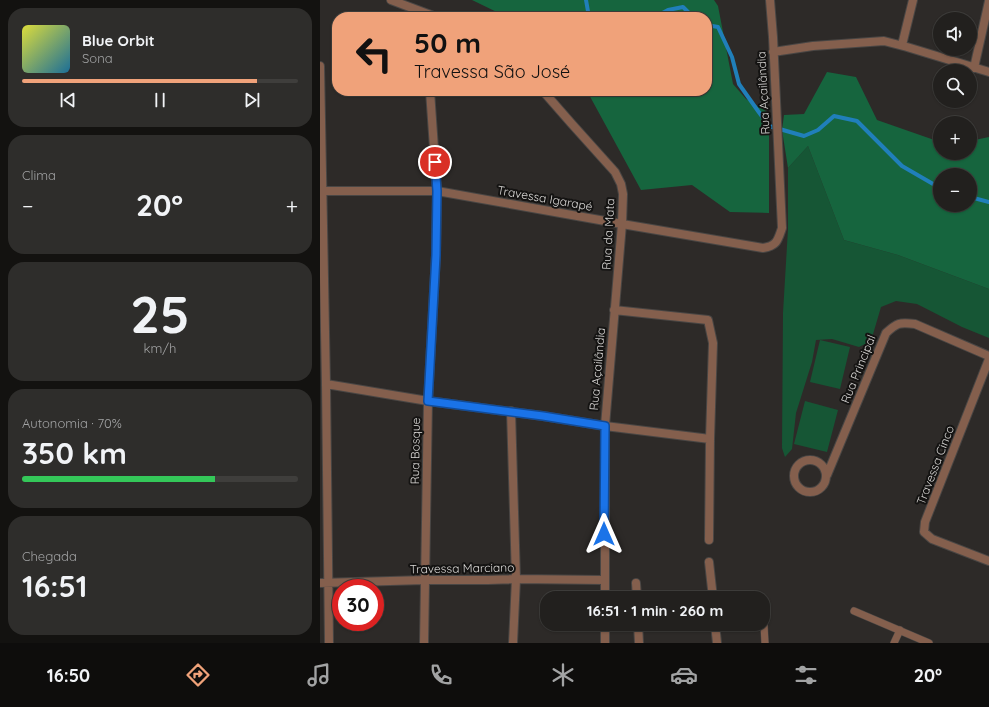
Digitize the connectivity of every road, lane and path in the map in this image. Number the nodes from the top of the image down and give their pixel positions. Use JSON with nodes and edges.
{"nodes":[{"id":1,"x":391,"y":0,"type":"edge"},
{"id":2,"x":770,"y":0,"type":"edge"},
{"id":3,"x":913,"y":0,"type":"edge"},
{"id":4,"x":989,"y":2,"type":"edge"},
{"id":5,"x":418,"y":12,"type":"edge"},
{"id":6,"x":902,"y":45,"type":"junction"},
{"id":7,"x":773,"y":52,"type":"junction"},
{"id":8,"x":961,"y":64,"type":"edge"},
{"id":9,"x":975,"y":64,"type":"edge"},
{"id":10,"x":320,"y":66,"type":"edge"},
{"id":11,"x":977,"y":69,"type":"edge"},
{"id":12,"x":989,"y":72,"type":"edge"},
{"id":13,"x":430,"y":96,"type":"edge"},
{"id":14,"x":547,"y":96,"type":"edge"},
{"id":15,"x":321,"y":191,"type":"edge"},
{"id":16,"x":437,"y":191,"type":"junction"},
{"id":17,"x":622,"y":224,"type":"junction"},
{"id":18,"x":763,"y":248,"type":"joint"},
{"id":19,"x":614,"y":310,"type":"junction"},
{"id":20,"x":989,"y":356,"type":"edge"},
{"id":21,"x":989,"y":359,"type":"edge"},
{"id":22,"x":326,"y":384,"type":"junction"},
{"id":23,"x":428,"y":401,"type":"junction"},
{"id":24,"x":511,"y":411,"type":"junction"},
{"id":25,"x":605,"y":426,"type":"junction"},
{"id":26,"x":710,"y":439,"type":"junction"},
{"id":27,"x":827,"y":475,"type":"junction"},
{"id":28,"x":709,"y":540,"type":"dead end"},
{"id":29,"x":989,"y":561,"type":"edge"},
{"id":30,"x":709,"y":562,"type":"dead end"},
{"id":31,"x":516,"y":579,"type":"junction"},
{"id":32,"x":425,"y":580,"type":"junction"},
{"id":33,"x":604,"y":580,"type":"junction"},
{"id":34,"x":324,"y":583,"type":"edge"},
{"id":35,"x":636,"y":583,"type":"dead end"},
{"id":36,"x":604,"y":591,"type":"edge"},
{"id":37,"x":637,"y":591,"type":"edge"},
{"id":38,"x":712,"y":591,"type":"edge"},
{"id":39,"x":854,"y":611,"type":"dead end"},
{"id":40,"x":900,"y":630,"type":"junction"},
{"id":41,"x":605,"y":631,"type":"edge"},
{"id":42,"x":638,"y":631,"type":"edge"},
{"id":43,"x":716,"y":631,"type":"edge"},
{"id":44,"x":764,"y":631,"type":"edge"},
{"id":45,"x":328,"y":643,"type":"edge"},
{"id":46,"x":424,"y":643,"type":"edge"},
{"id":47,"x":513,"y":643,"type":"edge"},
{"id":48,"x":605,"y":643,"type":"edge"},
{"id":49,"x":639,"y":643,"type":"edge"},
{"id":50,"x":717,"y":643,"type":"edge"},
{"id":51,"x":765,"y":643,"type":"edge"},
{"id":52,"x":894,"y":643,"type":"edge"},
{"id":53,"x":929,"y":643,"type":"edge"}],
"edges":[{"from":1,"to":5,"type":"street"},
{"from":2,"to":7,"type":"street","name":"Rua Açailândia"},
{"from":3,"to":6,"type":"street"},
{"from":4,"to":9,"type":"street"},
{"from":6,"to":7,"type":"street"},
{"from":6,"to":8,"type":"street"},
{"from":7,"to":18,"type":"street","name":"Rua Açailândia"},
{"from":10,"to":15,"type":"street"},
{"from":11,"to":12,"type":"street"},
{"from":13,"to":16,"type":"street","name":"Rua Bosque"},
{"from":14,"to":17,"type":"street","name":"Rua da Mata"},
{"from":15,"to":16,"type":"street","name":"Travessa Igarapé"},
{"from":15,"to":22,"type":"street"},
{"from":16,"to":17,"type":"street","name":"Travessa Igarapé"},
{"from":16,"to":23,"type":"street","name":"Rua Bosque"},
{"from":17,"to":18,"type":"street","name":"Travessa Igarapé"},
{"from":17,"to":19,"type":"street","name":"Rua da Mata"},
{"from":19,"to":25,"type":"street","name":"Rua Açailândia"},
{"from":19,"to":26,"type":"street"},
{"from":20,"to":27,"type":"street","name":"Rua Principal"},
{"from":21,"to":29,"type":"street","name":"Travessa Cinco"},
{"from":22,"to":23,"type":"street"},
{"from":22,"to":34,"type":"street"},
{"from":23,"to":24,"type":"street"},
{"from":23,"to":32,"type":"street","name":"Rua Bosque"},
{"from":24,"to":25,"type":"street"},
{"from":24,"to":31,"type":"street"},
{"from":25,"to":26,"type":"street"},
{"from":25,"to":33,"type":"street","name":"Rua Açailândia"},
{"from":26,"to":28,"type":"street"},
{"from":27,"to":27,"type":"street"},
{"from":30,"to":38,"type":"street"},
{"from":31,"to":32,"type":"street","name":"Travessa Marciano"},
{"from":31,"to":33,"type":"street","name":"Travessa Marciano"},
{"from":31,"to":47,"type":"street"},
{"from":32,"to":34,"type":"street","name":"Travessa Marciano"},
{"from":32,"to":46,"type":"street","name":"Rua Bosque"},
{"from":33,"to":36,"type":"street","name":"Rua Açailândia"},
{"from":34,"to":45,"type":"street"},
{"from":35,"to":37,"type":"street"},
{"from":39,"to":40,"type":"lane"},
{"from":40,"to":52,"type":"lane"},
{"from":40,"to":53,"type":"lane"},
{"from":41,"to":48,"type":"street"},
{"from":42,"to":49,"type":"street"},
{"from":43,"to":50,"type":"street"},
{"from":44,"to":51,"type":"lane"}]}
